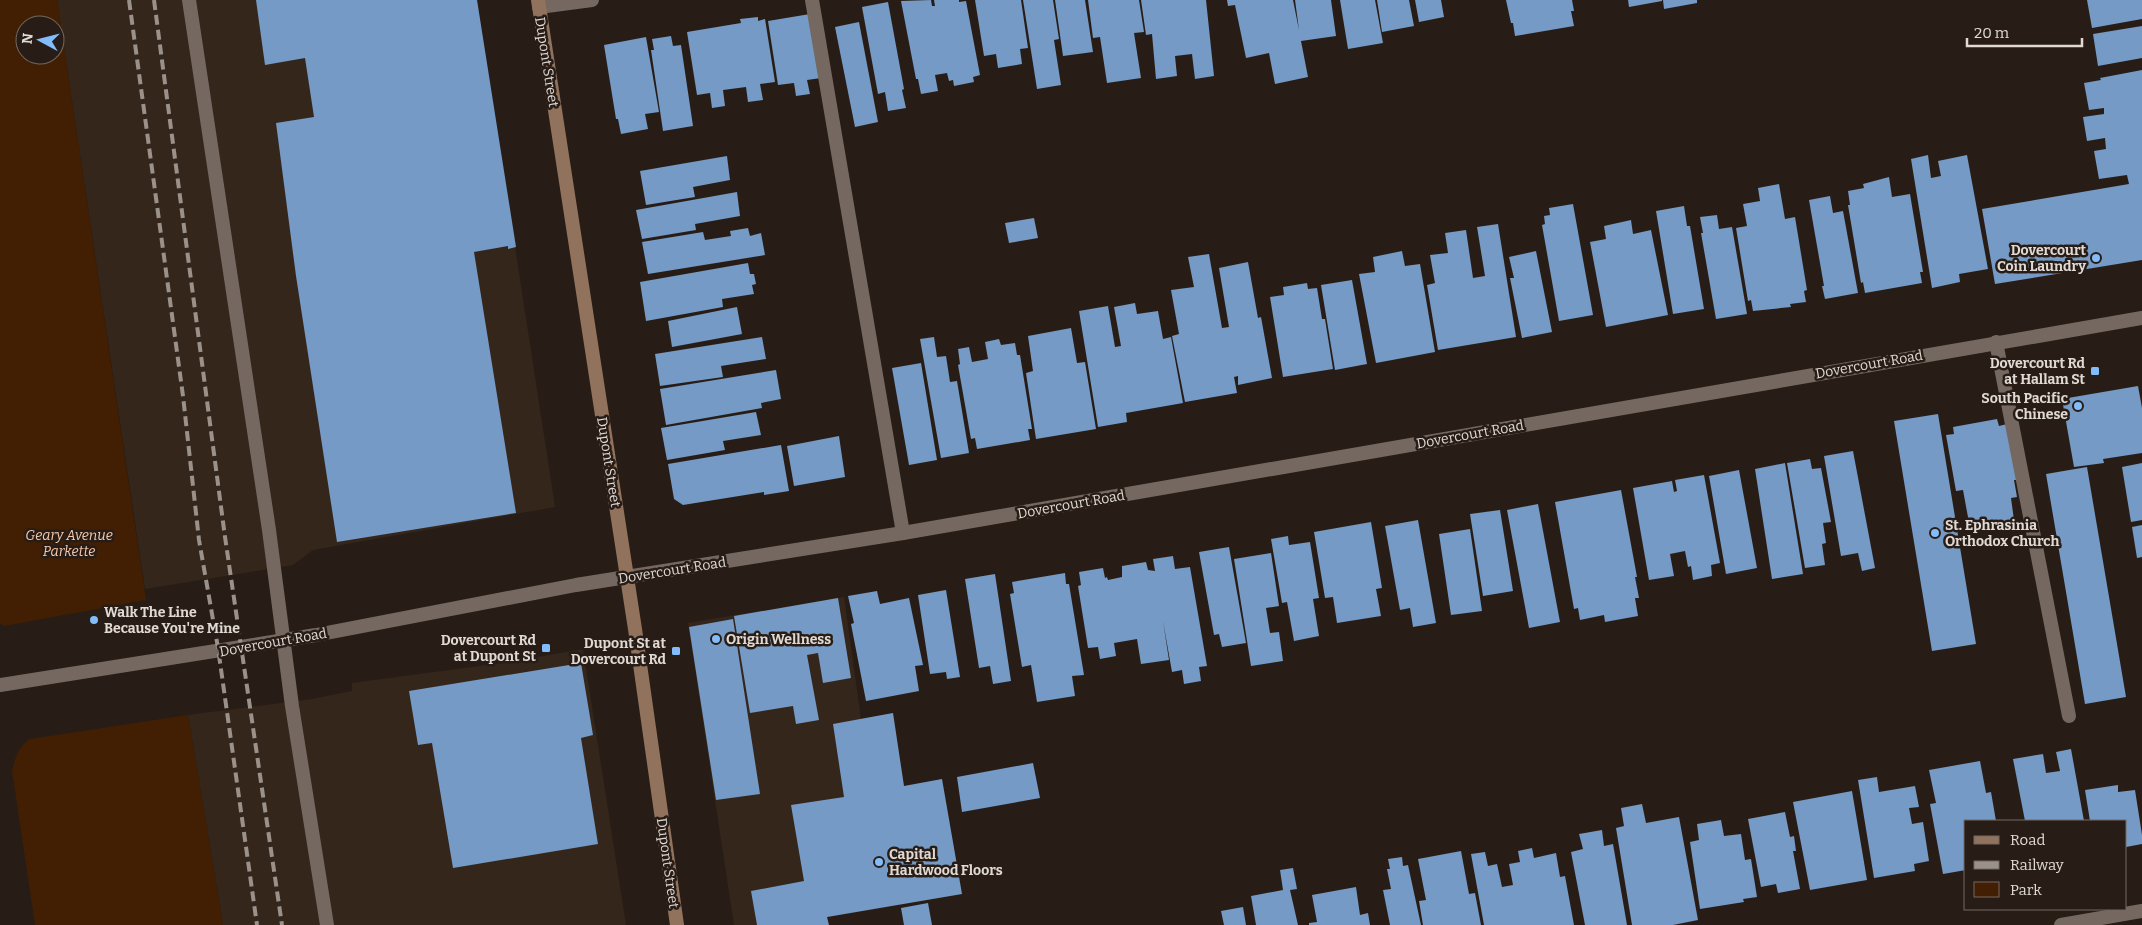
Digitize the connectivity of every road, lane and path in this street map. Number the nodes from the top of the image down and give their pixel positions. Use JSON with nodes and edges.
{"nodes":[{"id":1,"x":190,"y":0,"type":"edge"},
{"id":2,"x":592,"y":0,"type":"edge"},
{"id":3,"x":812,"y":0,"type":"edge"},
{"id":4,"x":538,"y":4,"type":"edge"},
{"id":5,"x":2142,"y":318,"type":"edge"},
{"id":6,"x":1996,"y":342,"type":"junction"},
{"id":7,"x":903,"y":533,"type":"junction"},
{"id":8,"x":627,"y":577,"type":"junction"},
{"id":9,"x":0,"y":685,"type":"edge"},
{"id":10,"x":2069,"y":716,"type":"dead end"},
{"id":11,"x":2142,"y":911,"type":"edge"},
{"id":12,"x":327,"y":925,"type":"edge"},
{"id":13,"x":676,"y":925,"type":"edge"},
{"id":14,"x":2061,"y":925,"type":"edge"}],
"edges":[{"from":1,"to":12,"type":"street"},
{"from":2,"to":4,"type":"street"},
{"from":3,"to":7,"type":"street"},
{"from":4,"to":8,"type":"main road","name":"Dupont Street"},
{"from":5,"to":6,"type":"street","name":"Dovercourt Road"},
{"from":6,"to":7,"type":"street","name":"Dovercourt Road"},
{"from":6,"to":10,"type":"street"},
{"from":7,"to":8,"type":"street","name":"Dovercourt Road"},
{"from":8,"to":9,"type":"street","name":"Dovercourt Road"},
{"from":8,"to":13,"type":"main road","name":"Dupont Street"},
{"from":11,"to":14,"type":"street"}]}
